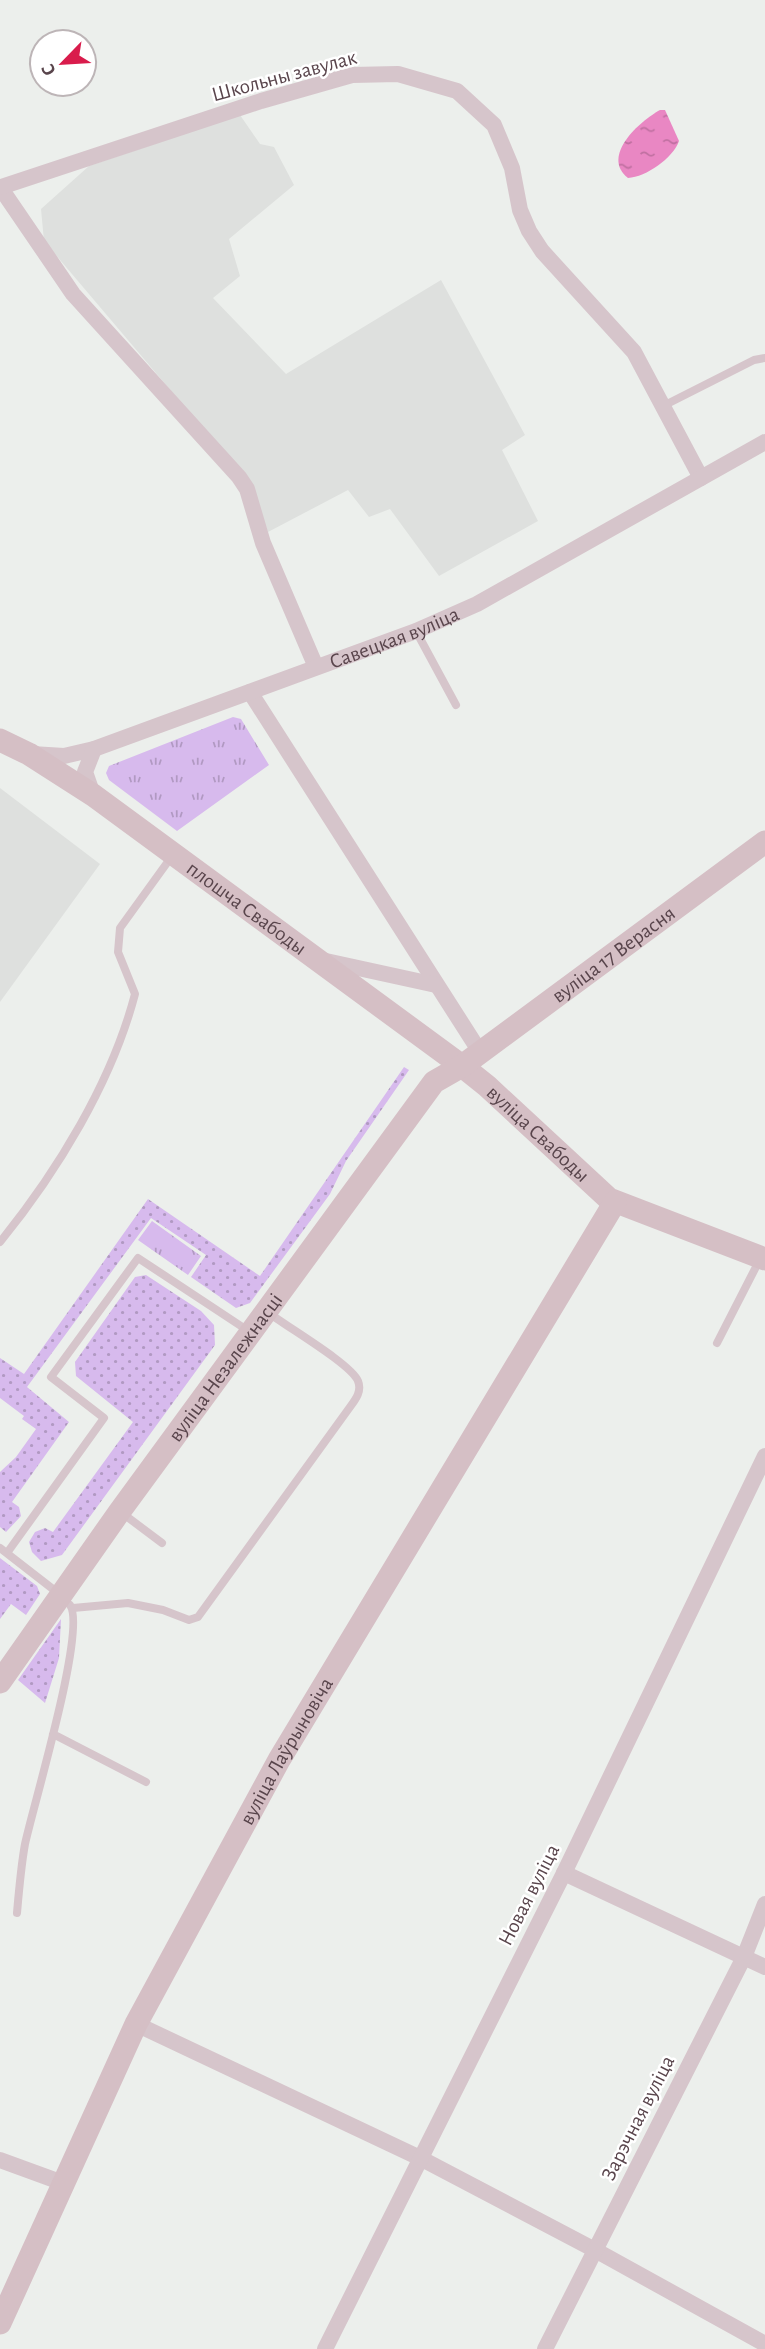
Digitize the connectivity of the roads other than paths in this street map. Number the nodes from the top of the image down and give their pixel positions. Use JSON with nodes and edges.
{"nodes":[{"id":1,"x":0,"y":187,"type":"edge"},
{"id":2,"x":765,"y":358,"type":"edge"},
{"id":3,"x":663,"y":406,"type":"junction"},
{"id":4,"x":765,"y":442,"type":"edge"},
{"id":5,"x":701,"y":478,"type":"junction"},
{"id":6,"x":416,"y":631,"type":"junction"},
{"id":7,"x":316,"y":667,"type":"junction"},
{"id":8,"x":250,"y":692,"type":"junction"},
{"id":9,"x":456,"y":705,"type":"dead end"},
{"id":10,"x":0,"y":740,"type":"edge"},
{"id":11,"x":94,"y":749,"type":"junction"},
{"id":12,"x":29,"y":754,"type":"junction"},
{"id":13,"x":93,"y":795,"type":"junction"},
{"id":14,"x":765,"y":842,"type":"edge"},
{"id":15,"x":173,"y":853,"type":"junction"},
{"id":16,"x":317,"y":960,"type":"junction"},
{"id":17,"x":436,"y":985,"type":"junction"},
{"id":18,"x":471,"y":1059,"type":"junction"},
{"id":19,"x":615,"y":1202,"type":"junction"},
{"id":20,"x":0,"y":1242,"type":"edge"},
{"id":21,"x":762,"y":1259,"type":"edge"},
{"id":22,"x":266,"y":1311,"type":"junction"},
{"id":23,"x":250,"y":1332,"type":"junction"},
{"id":24,"x":717,"y":1343,"type":"dead end"},
{"id":25,"x":765,"y":1456,"type":"edge"},
{"id":26,"x":120,"y":1511,"type":"junction"},
{"id":27,"x":162,"y":1543,"type":"dead end"},
{"id":28,"x":3,"y":1550,"type":"edge"},
{"id":29,"x":67,"y":1601,"type":"junction"},
{"id":30,"x":0,"y":1682,"type":"edge"},
{"id":31,"x":53,"y":1734,"type":"junction"},
{"id":32,"x":146,"y":1782,"type":"dead end"},
{"id":33,"x":564,"y":1873,"type":"junction"},
{"id":34,"x":765,"y":1904,"type":"edge"},
{"id":35,"x":17,"y":1913,"type":"dead end"},
{"id":36,"x":744,"y":1957,"type":"junction"},
{"id":37,"x":765,"y":1967,"type":"edge"},
{"id":38,"x":136,"y":2024,"type":"junction"},
{"id":39,"x":420,"y":2158,"type":"junction"},
{"id":40,"x":0,"y":2160,"type":"edge"},
{"id":41,"x":63,"y":2183,"type":"junction"},
{"id":42,"x":595,"y":2250,"type":"junction"},
{"id":43,"x":0,"y":2323,"type":"edge"},
{"id":44,"x":758,"y":2341,"type":"edge"},
{"id":45,"x":325,"y":2349,"type":"edge"},
{"id":46,"x":545,"y":2349,"type":"edge"}],
"edges":[{"from":1,"to":3,"type":"street","name":"Школьны завулак"},
{"from":1,"to":7,"type":"street","name":"Школьны завулак"},
{"from":2,"to":3,"type":"lane"},
{"from":3,"to":5,"type":"street","name":"Школьны завулак"},
{"from":4,"to":5,"type":"street","name":"Савецкая вуліца"},
{"from":5,"to":6,"type":"street","name":"Савецкая вуліца"},
{"from":6,"to":7,"type":"street","name":"Савецкая вуліца"},
{"from":6,"to":9,"type":"lane"},
{"from":7,"to":8,"type":"street","name":"Савецкая вуліца"},
{"from":8,"to":11,"type":"street","name":"Савецкая вуліца"},
{"from":8,"to":17,"type":"street"},
{"from":10,"to":12,"type":"main road","name":"Савецкая вуліца"},
{"from":11,"to":12,"type":"street","name":"Савецкая вуліца"},
{"from":11,"to":13,"type":"street"},
{"from":12,"to":13,"type":"main road","name":"плошча Свабоды"},
{"from":13,"to":15,"type":"main road","name":"плошча Свабоды"},
{"from":14,"to":18,"type":"main road","name":"вуліца 17 Верасня"},
{"from":15,"to":16,"type":"main road","name":"плошча Свабоды"},
{"from":15,"to":20,"type":"lane"},
{"from":16,"to":17,"type":"street"},
{"from":16,"to":18,"type":"main road","name":"плошча Свабоды"},
{"from":17,"to":18,"type":"street"},
{"from":18,"to":19,"type":"main road","name":"вуліца Свабоды"},
{"from":18,"to":22,"type":"main road","name":"вуліца Незалежнасці"},
{"from":19,"to":21,"type":"main road","name":"вуліца Свабоды"},
{"from":19,"to":38,"type":"main road","name":"вуліца Лаўрыновіча"},
{"from":21,"to":24,"type":"lane"},
{"from":22,"to":23,"type":"main road","name":"вуліца Незалежнасці"},
{"from":22,"to":29,"type":"lane"},
{"from":23,"to":26,"type":"main road","name":"вуліца Незалежнасці"},
{"from":23,"to":28,"type":"lane"},
{"from":25,"to":33,"type":"street","name":"Новая вуліца"},
{"from":26,"to":27,"type":"lane"},
{"from":26,"to":29,"type":"main road","name":"вуліца Незалежнасці"},
{"from":28,"to":29,"type":"lane"},
{"from":29,"to":30,"type":"main road","name":"вуліца Незалежнасці"},
{"from":29,"to":31,"type":"lane"},
{"from":31,"to":32,"type":"lane"},
{"from":31,"to":35,"type":"lane"},
{"from":33,"to":36,"type":"street"},
{"from":33,"to":39,"type":"street","name":"Новая вуліца"},
{"from":34,"to":36,"type":"street","name":"Зарэчная вуліца"},
{"from":36,"to":37,"type":"street"},
{"from":36,"to":42,"type":"street","name":"Зарэчная вуліца"},
{"from":38,"to":39,"type":"street"},
{"from":38,"to":41,"type":"main road","name":"вуліца Лаўрыновіча"},
{"from":39,"to":42,"type":"street"},
{"from":39,"to":45,"type":"street","name":"Новая вуліца"},
{"from":40,"to":41,"type":"street"},
{"from":41,"to":43,"type":"main road","name":"вуліца Лаўрыновіча"},
{"from":42,"to":44,"type":"street"},
{"from":42,"to":46,"type":"street","name":"Зарэчная вуліца"}]}
